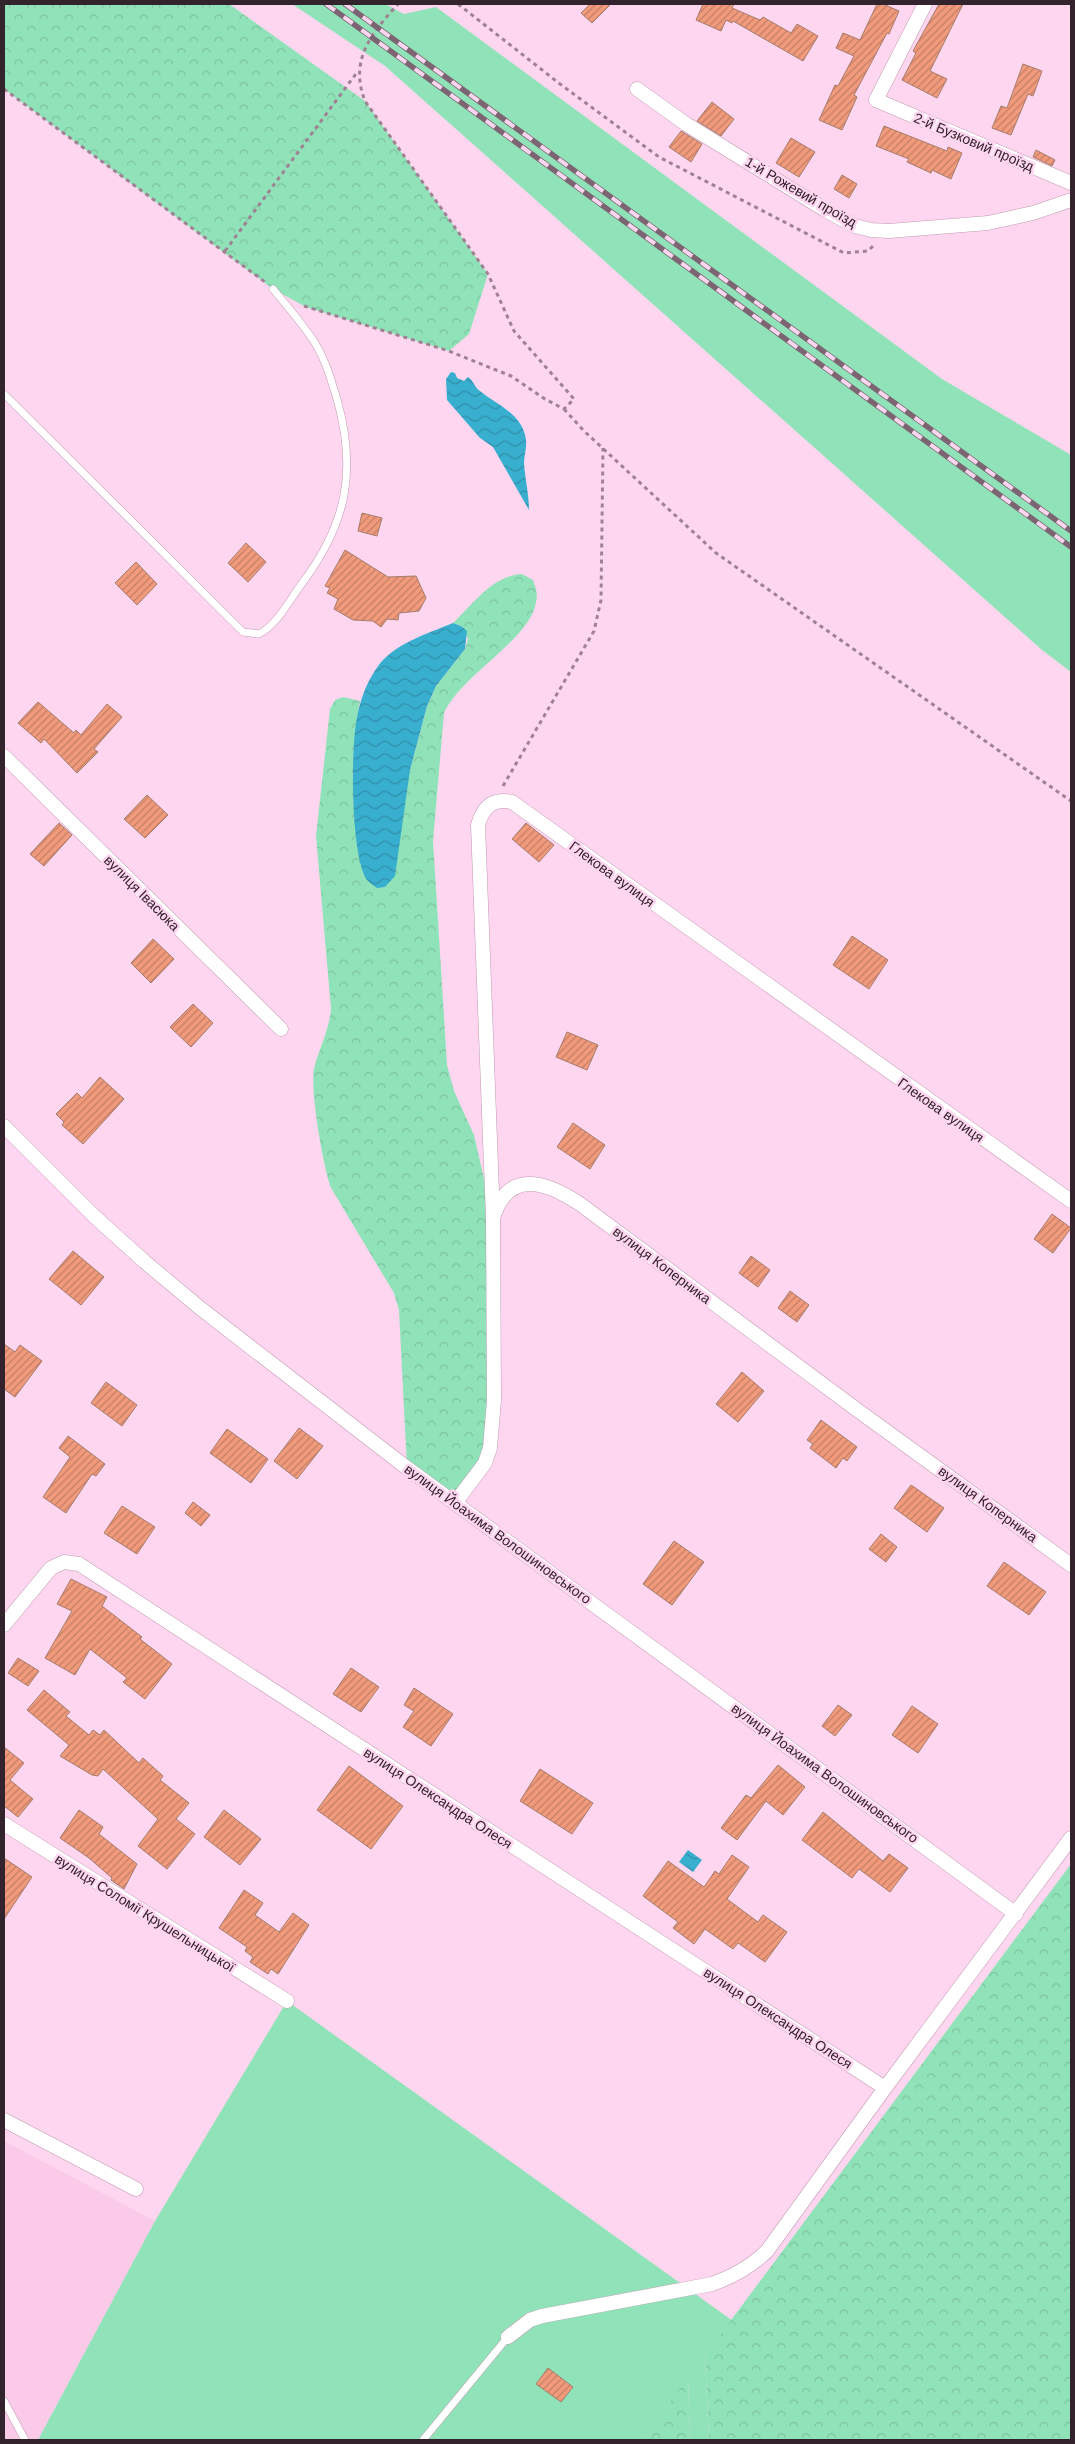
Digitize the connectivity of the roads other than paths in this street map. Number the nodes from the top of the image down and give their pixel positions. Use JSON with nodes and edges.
{"nodes":[{"id":1,"x":925,"y":4,"type":"edge"},
{"id":2,"x":637,"y":89,"type":"dead end"},
{"id":3,"x":1071,"y":183,"type":"edge"},
{"id":4,"x":1071,"y":200,"type":"edge"},
{"id":5,"x":273,"y":289,"type":"road end"},
{"id":6,"x":4,"y":394,"type":"edge"},
{"id":7,"x":4,"y":756,"type":"edge"},
{"id":8,"x":280,"y":1029,"type":"dead end"},
{"id":9,"x":4,"y":1126,"type":"edge"},
{"id":10,"x":1071,"y":1201,"type":"edge"},
{"id":11,"x":493,"y":1218,"type":"junction"},
{"id":12,"x":455,"y":1503,"type":"junction"},
{"id":13,"x":1071,"y":1565,"type":"edge"},
{"id":14,"x":4,"y":1625,"type":"edge"},
{"id":15,"x":4,"y":1824,"type":"edge"},
{"id":16,"x":1071,"y":1838,"type":"edge"},
{"id":17,"x":1016,"y":1914,"type":"junction"},
{"id":18,"x":287,"y":2001,"type":"dead end"},
{"id":19,"x":885,"y":2088,"type":"junction"},
{"id":20,"x":4,"y":2120,"type":"edge"},
{"id":21,"x":136,"y":2190,"type":"dead end"},
{"id":22,"x":508,"y":2337,"type":"joint"},
{"id":23,"x":4,"y":2401,"type":"edge"},
{"id":24,"x":26,"y":2440,"type":"edge"},
{"id":25,"x":423,"y":2440,"type":"edge"}],
"edges":[{"from":1,"to":3,"type":"street","name":"2-й Бузковий проїзд"},
{"from":2,"to":4,"type":"street","name":"1-й Рожевий проїзд"},
{"from":5,"to":6,"type":"lane"},
{"from":7,"to":8,"type":"street","name":"вулиця Івасюка"},
{"from":9,"to":12,"type":"street","name":"вулиця Йоахима Волошиновського"},
{"from":10,"to":11,"type":"street","name":"Глекова вулиця"},
{"from":11,"to":12,"type":"street","name":"вулиця Коперника"},
{"from":11,"to":13,"type":"street","name":"вулиця Коперника"},
{"from":12,"to":17,"type":"street","name":"вулиця Йоахима Волошиновського"},
{"from":14,"to":19,"type":"street","name":"вулиця Олександра Олеся"},
{"from":15,"to":18,"type":"street","name":"вулиця Соломії Крушельницької"},
{"from":16,"to":17,"type":"street"},
{"from":17,"to":19,"type":"street"},
{"from":19,"to":22,"type":"street"},
{"from":20,"to":21,"type":"street"},
{"from":22,"to":25,"type":"lane"},
{"from":23,"to":24,"type":"lane"}]}
